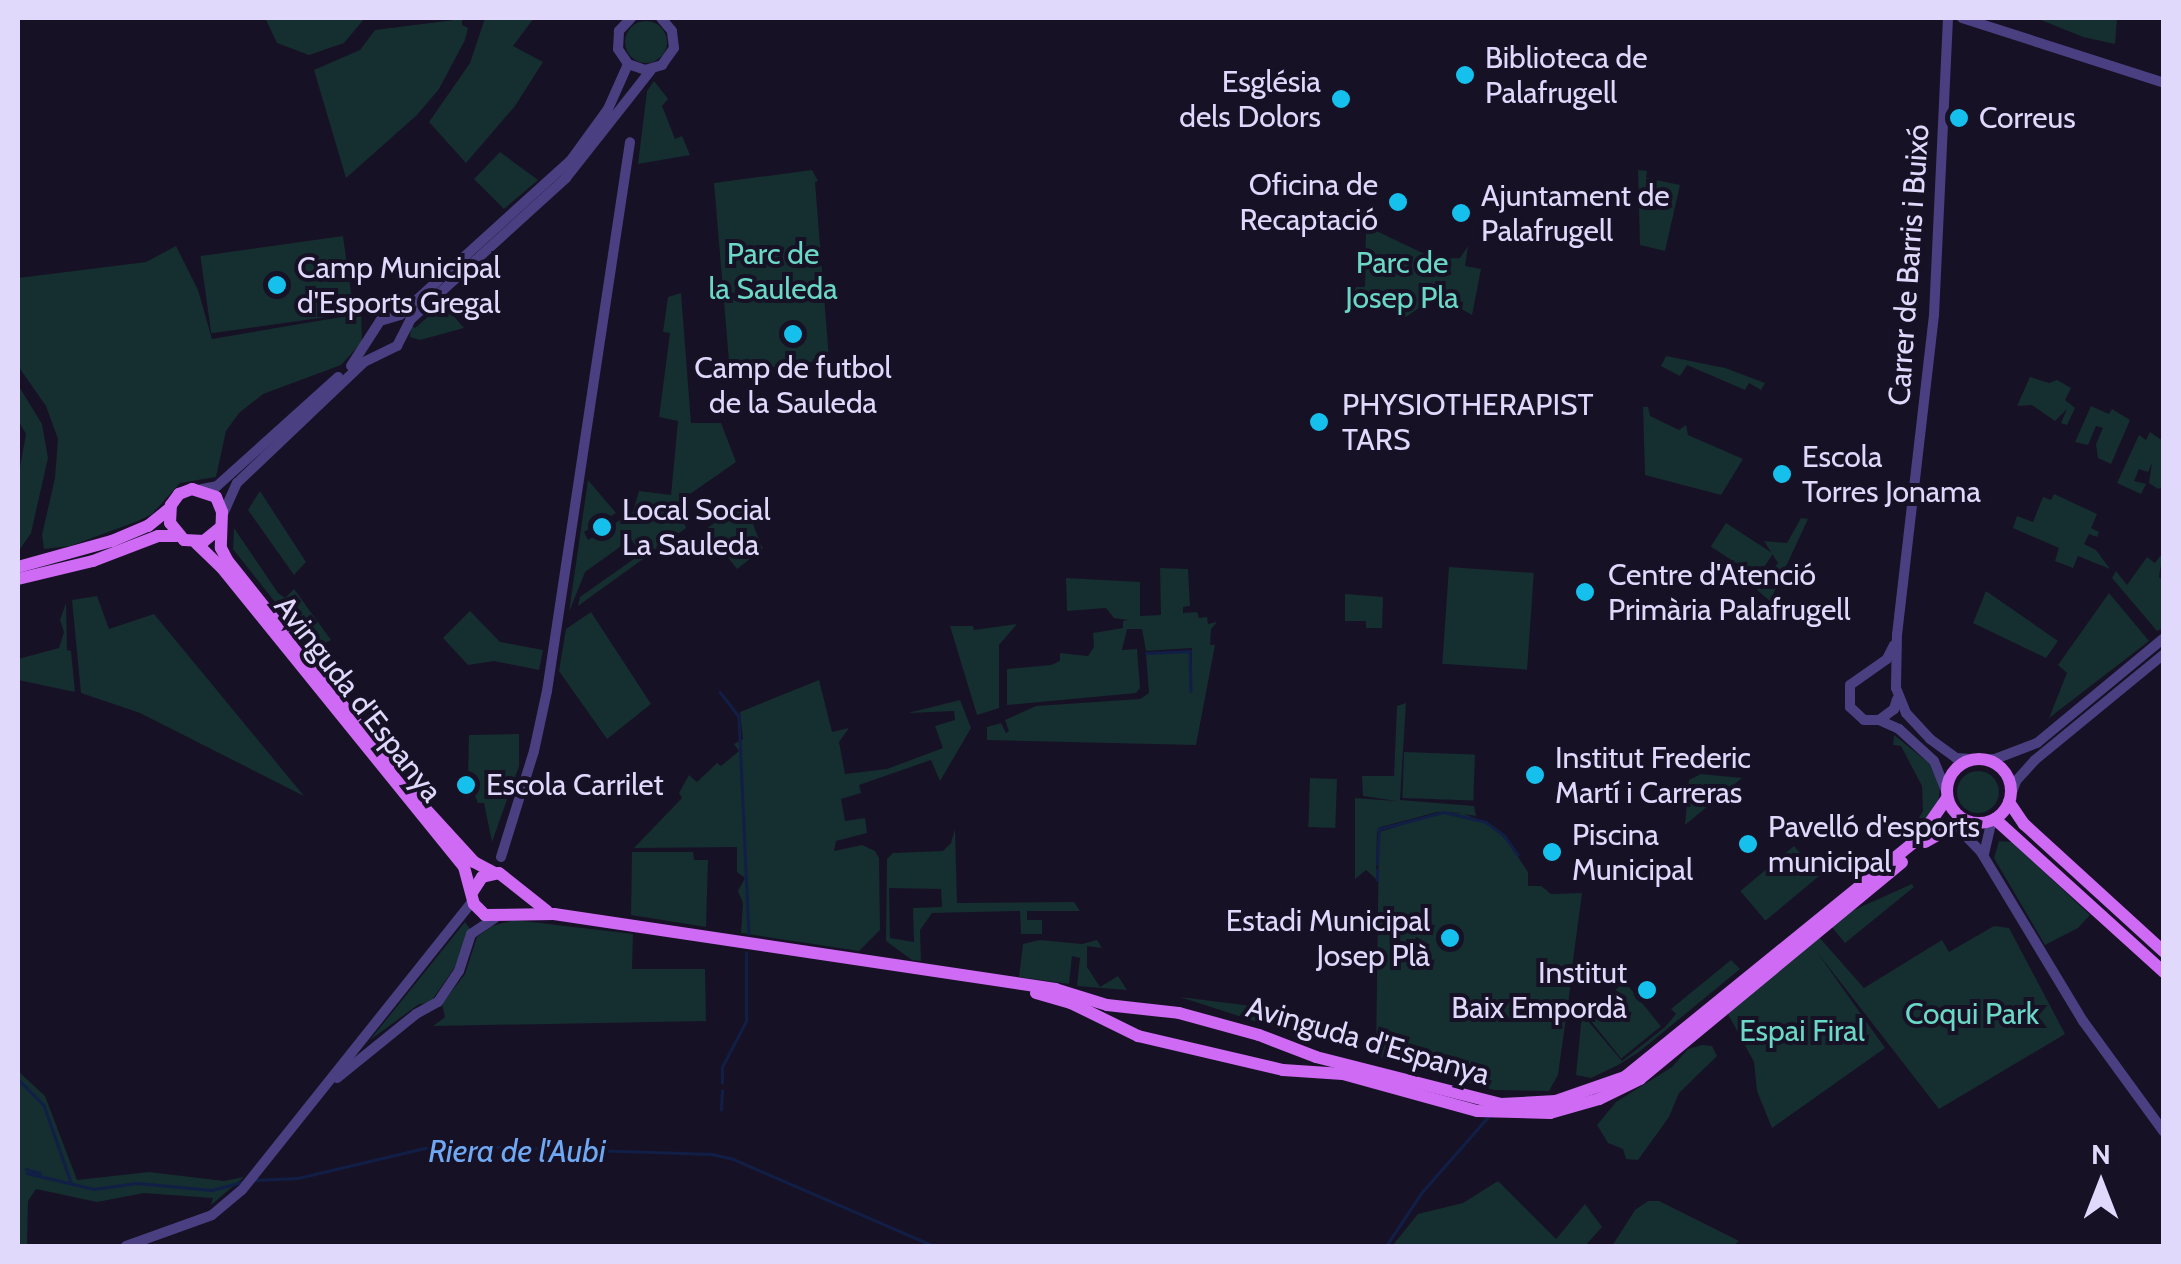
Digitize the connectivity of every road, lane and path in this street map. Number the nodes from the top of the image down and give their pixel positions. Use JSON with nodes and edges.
{"nodes":[{"id":1,"x":631,"y":18,"type":"edge"},
{"id":2,"x":662,"y":18,"type":"edge"},
{"id":3,"x":1948,"y":18,"type":"edge"},
{"id":4,"x":1962,"y":18,"type":"edge"},
{"id":5,"x":628,"y":64,"type":"junction"},
{"id":6,"x":651,"y":70,"type":"junction"},
{"id":7,"x":2164,"y":83,"type":"edge"},
{"id":8,"x":630,"y":142,"type":"dead end"},
{"id":9,"x":390,"y":318,"type":"junction"},
{"id":10,"x":374,"y":330,"type":"junction"},
{"id":11,"x":404,"y":333,"type":"junction"},
{"id":12,"x":388,"y":348,"type":"junction"},
{"id":13,"x":202,"y":490,"type":"junction"},
{"id":14,"x":169,"y":510,"type":"junction"},
{"id":15,"x":221,"y":522,"type":"junction"},
{"id":16,"x":177,"y":536,"type":"junction"},
{"id":17,"x":196,"y":543,"type":"junction"},
{"id":18,"x":18,"y":567,"type":"edge"},
{"id":19,"x":18,"y":580,"type":"edge"},
{"id":20,"x":1897,"y":634,"type":"junction"},
{"id":21,"x":2164,"y":638,"type":"edge"},
{"id":22,"x":2164,"y":654,"type":"edge"},
{"id":23,"x":1872,"y":671,"type":"junction"},
{"id":24,"x":1897,"y":694,"type":"junction"},
{"id":25,"x":1880,"y":720,"type":"junction"},
{"id":26,"x":1977,"y":759,"type":"junction"},
{"id":27,"x":1947,"y":795,"type":"junction"},
{"id":28,"x":2010,"y":799,"type":"junction"},
{"id":29,"x":1993,"y":819,"type":"junction"},
{"id":30,"x":1963,"y":825,"type":"junction"},
{"id":31,"x":2024,"y":834,"type":"junction"},
{"id":32,"x":502,"y":857,"type":"dead end"},
{"id":33,"x":1987,"y":860,"type":"junction"},
{"id":34,"x":495,"y":873,"type":"junction"},
{"id":35,"x":516,"y":887,"type":"junction"},
{"id":36,"x":472,"y":900,"type":"junction"},
{"id":37,"x":554,"y":914,"type":"junction"},
{"id":38,"x":500,"y":916,"type":"junction"},
{"id":39,"x":2164,"y":952,"type":"edge"},
{"id":40,"x":2164,"y":972,"type":"edge"},
{"id":41,"x":970,"y":978,"type":"junction"},
{"id":42,"x":1133,"y":1008,"type":"junction"},
{"id":43,"x":1124,"y":1028,"type":"junction"},
{"id":44,"x":1291,"y":1046,"type":"junction"},
{"id":45,"x":1283,"y":1070,"type":"junction"},
{"id":46,"x":328,"y":1084,"type":"junction"},
{"id":47,"x":2164,"y":1132,"type":"edge"},
{"id":48,"x":126,"y":1246,"type":"edge"}],
"edges":[{"from":1,"to":5,"type":"street"},
{"from":2,"to":6,"type":"street"},
{"from":3,"to":20,"type":"street","name":"Carrer de Barris i Buixó"},
{"from":4,"to":7,"type":"street"},
{"from":5,"to":6,"type":"street"},
{"from":5,"to":9,"type":"street"},
{"from":6,"to":11,"type":"street"},
{"from":8,"to":32,"type":"street"},
{"from":9,"to":10,"type":"street"},
{"from":9,"to":11,"type":"street"},
{"from":10,"to":12,"type":"street"},
{"from":10,"to":13,"type":"street"},
{"from":11,"to":12,"type":"street"},
{"from":12,"to":15,"type":"street"},
{"from":13,"to":14,"type":"main road"},
{"from":13,"to":15,"type":"main road"},
{"from":14,"to":16,"type":"main road"},
{"from":14,"to":18,"type":"main road"},
{"from":15,"to":17,"type":"main road"},
{"from":15,"to":34,"type":"main road","name":"Avinguda d'Espanya"},
{"from":16,"to":17,"type":"main road"},
{"from":16,"to":19,"type":"main road"},
{"from":17,"to":36,"type":"main road","name":"Avinguda d'Espanya"},
{"from":20,"to":23,"type":"street","name":"Carrer de Barris i Buixó"},
{"from":20,"to":24,"type":"street","name":"Carrer de Barris i Buixó"},
{"from":21,"to":26,"type":"street"},
{"from":22,"to":28,"type":"street"},
{"from":23,"to":24,"type":"street"},
{"from":23,"to":25,"type":"street"},
{"from":24,"to":25,"type":"street"},
{"from":24,"to":26,"type":"street"},
{"from":25,"to":27,"type":"street"},
{"from":26,"to":27,"type":"main road"},
{"from":26,"to":28,"type":"main road"},
{"from":27,"to":30,"type":"main road"},
{"from":27,"to":44,"type":"main road","name":"Avinguda d'Espanya"},
{"from":28,"to":29,"type":"main road"},
{"from":28,"to":31,"type":"main road"},
{"from":29,"to":30,"type":"main road"},
{"from":29,"to":31,"type":"main road"},
{"from":29,"to":33,"type":"street"},
{"from":30,"to":33,"type":"street"},
{"from":30,"to":45,"type":"main road","name":"Avinguda d'Espanya"},
{"from":31,"to":39,"type":"main road"},
{"from":31,"to":40,"type":"main road"},
{"from":33,"to":47,"type":"street"},
{"from":34,"to":35,"type":"main road"},
{"from":34,"to":36,"type":"main road"},
{"from":35,"to":37,"type":"main road","name":"Avinguda d'Espanya"},
{"from":35,"to":38,"type":"main road"},
{"from":36,"to":38,"type":"main road"},
{"from":36,"to":46,"type":"street"},
{"from":37,"to":38,"type":"main road","name":"Avinguda d'Espanya"},
{"from":37,"to":41,"type":"main road","name":"Avinguda d'Espanya"},
{"from":38,"to":46,"type":"street"},
{"from":41,"to":42,"type":"main road","name":"Avinguda d'Espanya"},
{"from":41,"to":43,"type":"main road","name":"Avinguda d'Espanya"},
{"from":42,"to":43,"type":"main road"},
{"from":42,"to":44,"type":"main road","name":"Avinguda d'Espanya"},
{"from":43,"to":45,"type":"main road","name":"Avinguda d'Espanya"},
{"from":44,"to":45,"type":"main road"},
{"from":46,"to":48,"type":"street"}]}
